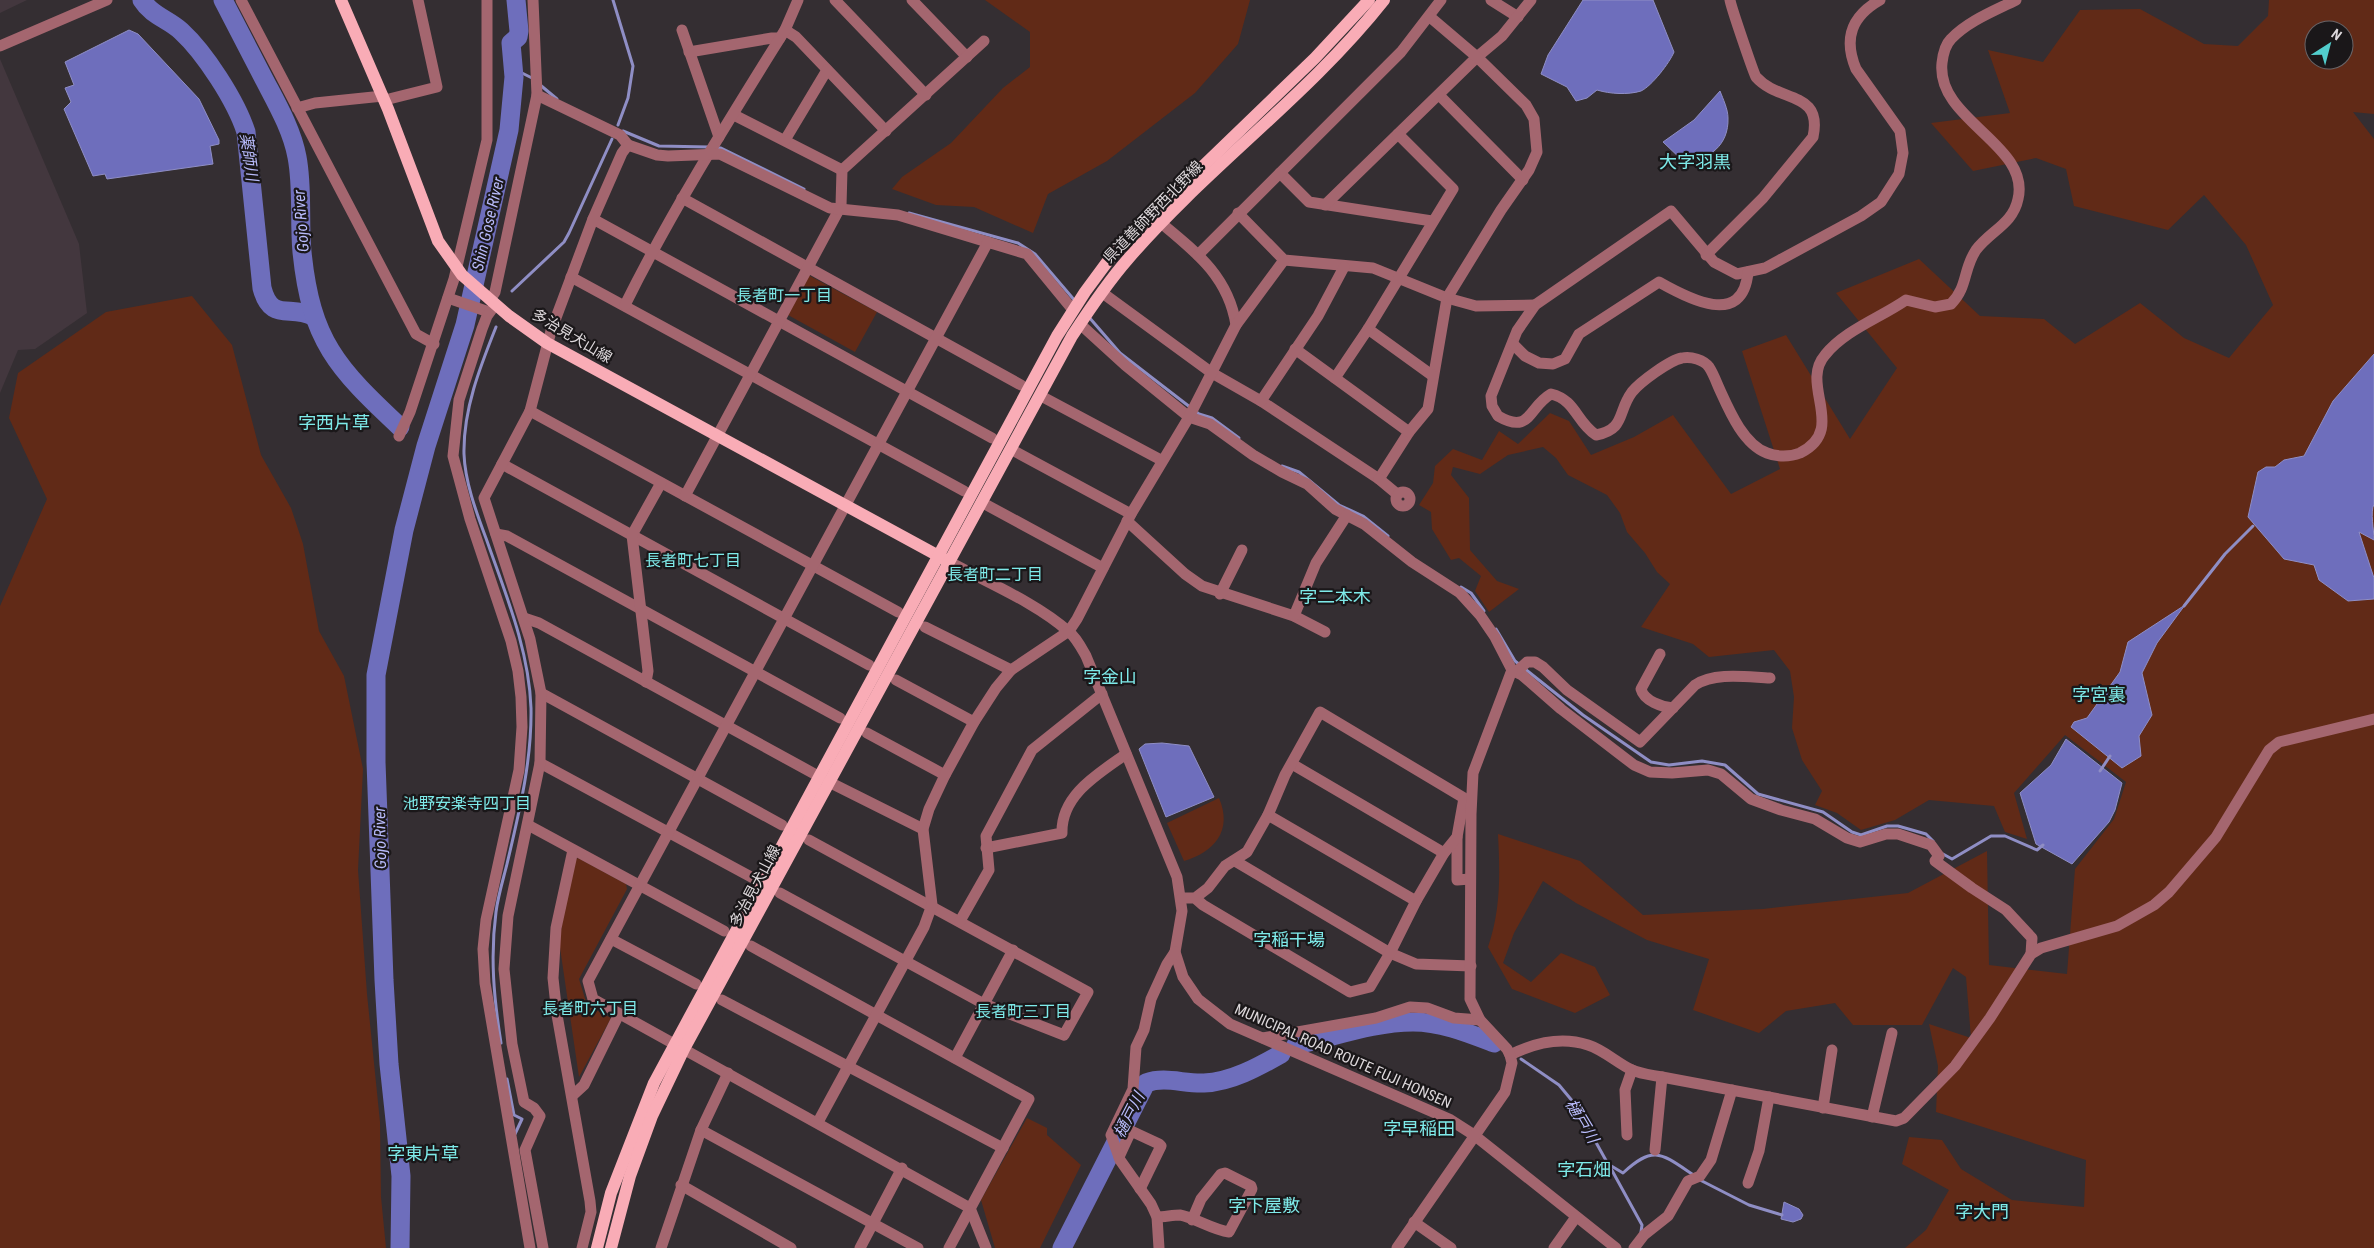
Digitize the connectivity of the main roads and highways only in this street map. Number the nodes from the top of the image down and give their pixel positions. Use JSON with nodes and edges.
{"nodes":[{"id":1,"x":341,"y":0,"type":"edge"},
{"id":2,"x":1369,"y":0,"type":"edge"},
{"id":3,"x":1384,"y":0,"type":"edge"},
{"id":4,"x":1157,"y":219,"type":"junction"},
{"id":5,"x":945,"y":559,"type":"junction"},
{"id":6,"x":679,"y":1046,"type":"junction"},
{"id":7,"x":597,"y":1248,"type":"edge"},
{"id":8,"x":611,"y":1248,"type":"edge"}],
"edges":[{"from":1,"to":5,"type":"main road","name":"多治見犬山線"},
{"from":2,"to":4,"type":"main road","name":"県道善師野西北野線"},
{"from":3,"to":4,"type":"main road","name":"県道善師野西北野線"},
{"from":4,"to":5,"type":"main road","name":"県道善師野西北野線"},
{"from":4,"to":5,"type":"main road","name":"県道善師野西北野線"},
{"from":5,"to":6,"type":"main road","name":"多治見犬山線"},
{"from":6,"to":7,"type":"main road","name":"多治見犬山線"},
{"from":6,"to":8,"type":"main road","name":"多治見犬山線"}]}
